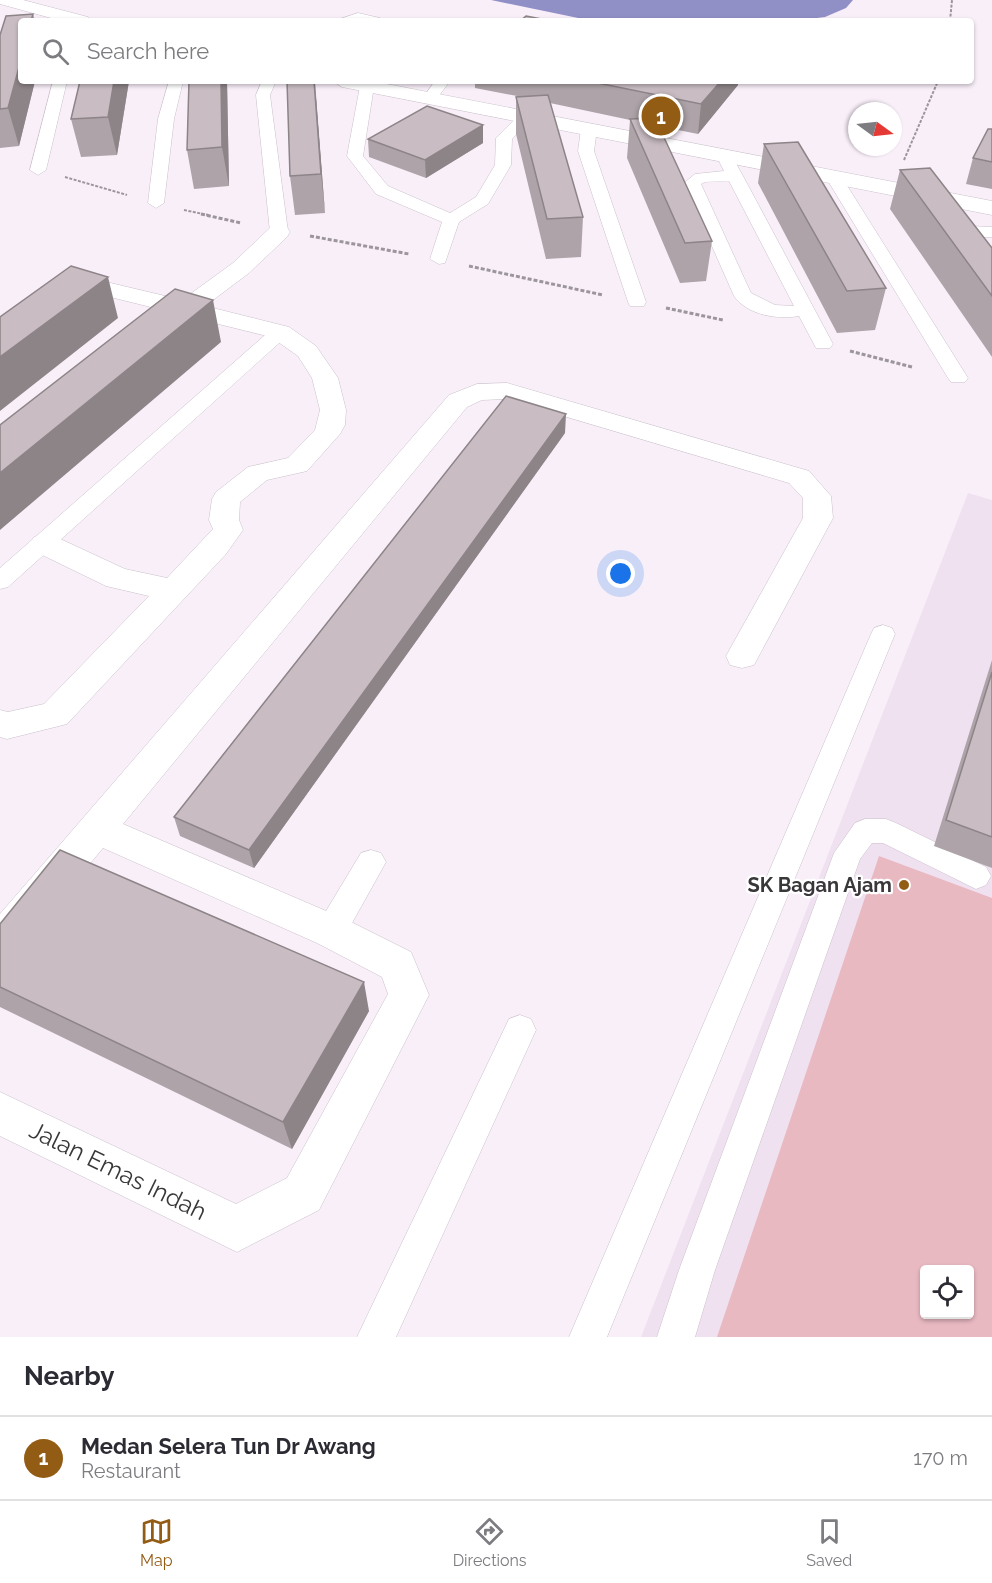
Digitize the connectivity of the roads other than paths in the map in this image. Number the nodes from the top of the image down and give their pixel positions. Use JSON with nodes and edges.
{"nodes":[{"id":1,"x":3,"y":0,"type":"edge"},
{"id":2,"x":25,"y":5,"type":"junction"},
{"id":3,"x":0,"y":18,"type":"edge"},
{"id":4,"x":71,"y":18,"type":"edge"},
{"id":5,"x":59,"y":84,"type":"edge"},
{"id":6,"x":175,"y":84,"type":"edge"},
{"id":7,"x":268,"y":84,"type":"edge"},
{"id":8,"x":357,"y":84,"type":"edge"},
{"id":9,"x":441,"y":84,"type":"edge"},
{"id":10,"x":367,"y":86,"type":"junction"},
{"id":11,"x":430,"y":98,"type":"junction"},
{"id":12,"x":525,"y":117,"type":"junction"},
{"id":13,"x":589,"y":129,"type":"junction"},
{"id":14,"x":725,"y":155,"type":"junction"},
{"id":15,"x":38,"y":170,"type":"road end"},
{"id":16,"x":735,"y":176,"type":"junction"},
{"id":17,"x":832,"y":176,"type":"junction"},
{"id":18,"x":156,"y":203,"type":"road end"},
{"id":19,"x":992,"y":208,"type":"edge"},
{"id":20,"x":451,"y":220,"type":"junction"},
{"id":21,"x":279,"y":231,"type":"joint"},
{"id":22,"x":992,"y":232,"type":"edge"},
{"id":23,"x":439,"y":259,"type":"road end"},
{"id":24,"x":992,"y":277,"type":"edge"},
{"id":25,"x":91,"y":288,"type":"edge"},
{"id":26,"x":637,"y":302,"type":"road end"},
{"id":27,"x":188,"y":307,"type":"junction"},
{"id":28,"x":804,"y":310,"type":"junction"},
{"id":29,"x":159,"y":329,"type":"edge"},
{"id":30,"x":280,"y":332,"type":"junction"},
{"id":31,"x":823,"y":344,"type":"road end"},
{"id":32,"x":958,"y":378,"type":"road end"},
{"id":33,"x":45,"y":544,"type":"junction"},
{"id":34,"x":0,"y":581,"type":"edge"},
{"id":35,"x":174,"y":591,"type":"junction"},
{"id":36,"x":883,"y":633,"type":"dead end"},
{"id":37,"x":742,"y":656,"type":"dead end"},
{"id":38,"x":0,"y":723,"type":"edge"},
{"id":39,"x":95,"y":828,"type":"junction"},
{"id":40,"x":371,"y":862,"type":"dead end"},
{"id":41,"x":976,"y":876,"type":"dead end"},
{"id":42,"x":331,"y":931,"type":"junction"},
{"id":43,"x":0,"y":943,"type":"edge"},
{"id":44,"x":520,"y":1030,"type":"dead end"},
{"id":45,"x":0,"y":1113,"type":"edge"},
{"id":46,"x":376,"y":1337,"type":"edge"},
{"id":47,"x":588,"y":1337,"type":"edge"},
{"id":48,"x":676,"y":1337,"type":"edge"}],
"edges":[{"from":1,"to":2,"type":"street"},
{"from":2,"to":3,"type":"street"},
{"from":2,"to":4,"type":"street"},
{"from":5,"to":15,"type":"lane"},
{"from":6,"to":18,"type":"lane"},
{"from":7,"to":21,"type":"lane"},
{"from":8,"to":10,"type":"street"},
{"from":9,"to":11,"type":"lane"},
{"from":10,"to":11,"type":"street"},
{"from":10,"to":20,"type":"lane"},
{"from":11,"to":12,"type":"street"},
{"from":12,"to":13,"type":"street"},
{"from":12,"to":20,"type":"lane"},
{"from":13,"to":14,"type":"street"},
{"from":13,"to":26,"type":"lane"},
{"from":14,"to":16,"type":"lane"},
{"from":14,"to":17,"type":"street"},
{"from":16,"to":28,"type":"lane"},
{"from":16,"to":28,"type":"lane"},
{"from":17,"to":19,"type":"street"},
{"from":17,"to":32,"type":"lane"},
{"from":20,"to":23,"type":"lane"},
{"from":21,"to":27,"type":"street"},
{"from":22,"to":24,"type":"lane"},
{"from":25,"to":27,"type":"street"},
{"from":27,"to":29,"type":"street"},
{"from":27,"to":30,"type":"street"},
{"from":28,"to":31,"type":"lane"},
{"from":30,"to":33,"type":"lane"},
{"from":30,"to":35,"type":"street"},
{"from":33,"to":34,"type":"lane"},
{"from":33,"to":35,"type":"street"},
{"from":35,"to":38,"type":"street"},
{"from":36,"to":47,"type":"lane"},
{"from":37,"to":39,"type":"street"},
{"from":39,"to":42,"type":"street"},
{"from":39,"to":43,"type":"street"},
{"from":40,"to":42,"type":"lane"},
{"from":41,"to":48,"type":"lane"},
{"from":42,"to":45,"type":"street","name":"Jalan Emas Indah"},
{"from":44,"to":46,"type":"lane"}]}
